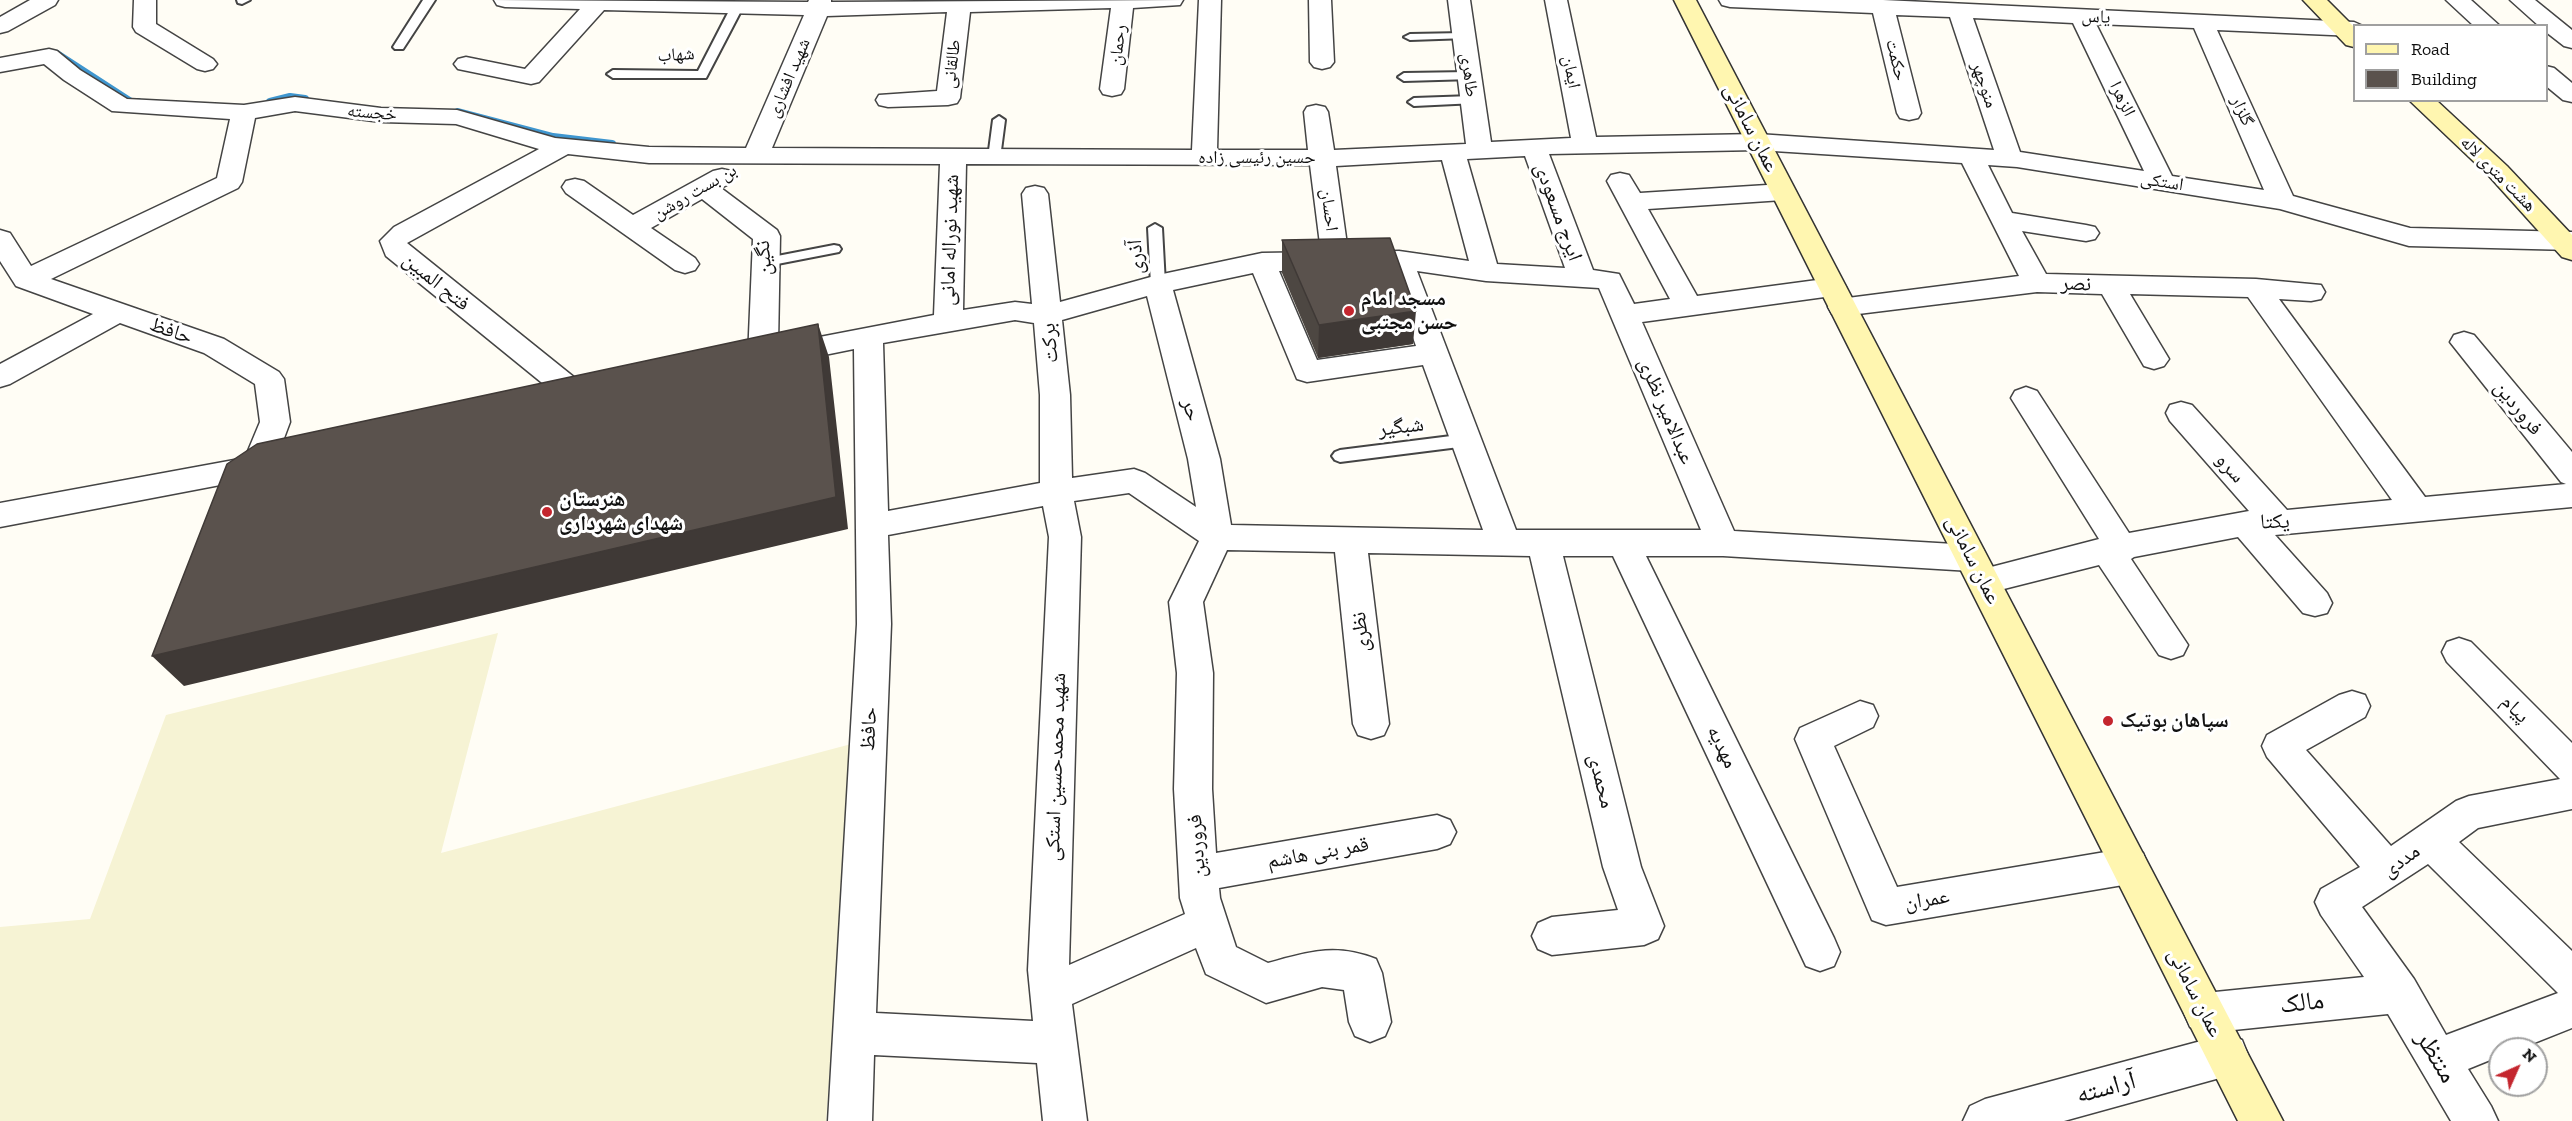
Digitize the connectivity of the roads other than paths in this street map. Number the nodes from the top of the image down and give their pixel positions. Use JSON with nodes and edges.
{"nodes":[{"id":1,"x":46,"y":0,"type":"edge"},
{"id":2,"x":145,"y":0,"type":"edge"},
{"id":3,"x":429,"y":0,"type":"edge"},
{"id":4,"x":505,"y":0,"type":"edge"},
{"id":5,"x":1172,"y":0,"type":"edge"},
{"id":6,"x":1210,"y":0,"type":"edge"},
{"id":7,"x":1320,"y":0,"type":"edge"},
{"id":8,"x":1459,"y":0,"type":"edge"},
{"id":9,"x":1556,"y":0,"type":"edge"},
{"id":10,"x":1685,"y":0,"type":"edge"},
{"id":11,"x":1730,"y":0,"type":"edge"},
{"id":12,"x":2314,"y":0,"type":"edge"},
{"id":13,"x":2457,"y":0,"type":"edge"},
{"id":14,"x":2521,"y":0,"type":"edge"},
{"id":15,"x":1124,"y":1,"type":"edge"},
{"id":16,"x":597,"y":3,"type":"junction"},
{"id":17,"x":819,"y":5,"type":"edge"},
{"id":18,"x":959,"y":6,"type":"junction"},
{"id":19,"x":737,"y":7,"type":"junction"},
{"id":20,"x":1883,"y":7,"type":"junction"},
{"id":21,"x":1945,"y":7,"type":"edge"},
{"id":22,"x":2081,"y":16,"type":"junction"},
{"id":23,"x":2202,"y":21,"type":"junction"},
{"id":24,"x":2487,"y":24,"type":"edge"},
{"id":25,"x":0,"y":26,"type":"edge"},
{"id":26,"x":2350,"y":32,"type":"edge"},
{"id":27,"x":1464,"y":36,"type":"junction"},
{"id":28,"x":1410,"y":37,"type":"dead end"},
{"id":29,"x":2572,"y":41,"type":"edge"},
{"id":30,"x":399,"y":47,"type":"dead end"},
{"id":31,"x":1322,"y":62,"type":"dead end"},
{"id":32,"x":206,"y":64,"type":"dead end"},
{"id":33,"x":466,"y":64,"type":"dead end"},
{"id":34,"x":0,"y":65,"type":"edge"},
{"id":35,"x":613,"y":74,"type":"dead end"},
{"id":36,"x":2548,"y":75,"type":"edge"},
{"id":37,"x":1404,"y":76,"type":"dead end"},
{"id":38,"x":1469,"y":76,"type":"junction"},
{"id":39,"x":1112,"y":89,"type":"dead end"},
{"id":40,"x":2572,"y":95,"type":"edge"},
{"id":41,"x":888,"y":100,"type":"dead end"},
{"id":42,"x":1472,"y":100,"type":"junction"},
{"id":43,"x":1414,"y":102,"type":"dead end"},
{"id":44,"x":2423,"y":102,"type":"edge"},
{"id":45,"x":244,"y":112,"type":"junction"},
{"id":46,"x":1316,"y":112,"type":"dead end"},
{"id":47,"x":1910,"y":113,"type":"dead end"},
{"id":48,"x":999,"y":120,"type":"dead end"},
{"id":49,"x":1758,"y":142,"type":"junction"},
{"id":50,"x":1585,"y":144,"type":"junction"},
{"id":51,"x":564,"y":146,"type":"junction"},
{"id":52,"x":1534,"y":147,"type":"junction"},
{"id":53,"x":1479,"y":150,"type":"junction"},
{"id":54,"x":1452,"y":152,"type":"junction"},
{"id":55,"x":756,"y":155,"type":"junction"},
{"id":56,"x":1971,"y":156,"type":"junction"},
{"id":57,"x":953,"y":158,"type":"junction"},
{"id":58,"x":994,"y":158,"type":"junction"},
{"id":59,"x":1204,"y":158,"type":"junction"},
{"id":60,"x":1323,"y":158,"type":"junction"},
{"id":61,"x":2010,"y":159,"type":"junction"},
{"id":62,"x":2162,"y":182,"type":"junction"},
{"id":63,"x":575,"y":187,"type":"dead end"},
{"id":64,"x":704,"y":188,"type":"junction"},
{"id":65,"x":1783,"y":192,"type":"junction"},
{"id":66,"x":1035,"y":194,"type":"dead end"},
{"id":67,"x":2282,"y":201,"type":"junction"},
{"id":68,"x":2002,"y":220,"type":"junction"},
{"id":69,"x":632,"y":227,"type":"junction"},
{"id":70,"x":1155,"y":228,"type":"dead end"},
{"id":71,"x":2086,"y":233,"type":"dead end"},
{"id":72,"x":0,"y":239,"type":"edge"},
{"id":73,"x":2568,"y":244,"type":"edge"},
{"id":74,"x":834,"y":249,"type":"dead end"},
{"id":75,"x":1399,"y":260,"type":"junction"},
{"id":76,"x":1336,"y":261,"type":"junction"},
{"id":77,"x":767,"y":262,"type":"junction"},
{"id":78,"x":1262,"y":262,"type":"junction"},
{"id":79,"x":685,"y":264,"type":"dead end"},
{"id":80,"x":1486,"y":272,"type":"junction"},
{"id":81,"x":1595,"y":278,"type":"junction"},
{"id":82,"x":26,"y":280,"type":"junction"},
{"id":83,"x":2037,"y":282,"type":"junction"},
{"id":84,"x":1158,"y":284,"type":"junction"},
{"id":85,"x":2111,"y":285,"type":"junction"},
{"id":86,"x":2256,"y":288,"type":"junction"},
{"id":87,"x":2311,"y":292,"type":"dead end"},
{"id":88,"x":1837,"y":297,"type":"junction"},
{"id":89,"x":1688,"y":306,"type":"junction"},
{"id":90,"x":119,"y":312,"type":"junction"},
{"id":91,"x":1047,"y":315,"type":"junction"},
{"id":92,"x":1624,"y":315,"type":"junction"},
{"id":93,"x":948,"y":322,"type":"junction"},
{"id":94,"x":868,"y":336,"type":"junction"},
{"id":95,"x":2464,"y":342,"type":"dead end"},
{"id":96,"x":1435,"y":353,"type":"junction"},
{"id":97,"x":2154,"y":359,"type":"dead end"},
{"id":98,"x":0,"y":377,"type":"edge"},
{"id":99,"x":2026,"y":398,"type":"dead end"},
{"id":100,"x":544,"y":405,"type":"edge"},
{"id":101,"x":2181,"y":413,"type":"dead end"},
{"id":102,"x":1467,"y":440,"type":"junction"},
{"id":103,"x":1340,"y":456,"type":"dead end"},
{"id":104,"x":291,"y":460,"type":"edge"},
{"id":105,"x":257,"y":468,"type":"junction"},
{"id":106,"x":1056,"y":492,"type":"junction"},
{"id":107,"x":2570,"y":492,"type":"edge"},
{"id":108,"x":2417,"y":510,"type":"junction"},
{"id":109,"x":0,"y":515,"type":"edge"},
{"id":110,"x":2245,"y":523,"type":"junction"},
{"id":111,"x":2279,"y":523,"type":"junction"},
{"id":112,"x":872,"y":526,"type":"junction"},
{"id":113,"x":1217,"y":537,"type":"junction"},
{"id":114,"x":1350,"y":540,"type":"junction"},
{"id":115,"x":1504,"y":543,"type":"junction"},
{"id":116,"x":1544,"y":543,"type":"junction"},
{"id":117,"x":1623,"y":543,"type":"junction"},
{"id":118,"x":1723,"y":543,"type":"junction"},
{"id":119,"x":2114,"y":549,"type":"junction"},
{"id":120,"x":1977,"y":569,"type":"junction"},
{"id":121,"x":2315,"y":603,"type":"dead end"},
{"id":122,"x":2171,"y":645,"type":"dead end"},
{"id":123,"x":2458,"y":652,"type":"dead end"},
{"id":124,"x":2352,"y":706,"type":"dead end"},
{"id":125,"x":1860,"y":716,"type":"dead end"},
{"id":126,"x":1371,"y":724,"type":"dead end"},
{"id":127,"x":2572,"y":767,"type":"edge"},
{"id":128,"x":2572,"y":793,"type":"edge"},
{"id":129,"x":1437,"y":832,"type":"dead end"},
{"id":130,"x":2430,"y":840,"type":"junction"},
{"id":131,"x":2130,"y":866,"type":"junction"},
{"id":132,"x":2388,"y":871,"type":"junction"},
{"id":133,"x":1199,"y":874,"type":"junction"},
{"id":134,"x":1208,"y":923,"type":"junction"},
{"id":135,"x":1551,"y":936,"type":"dead end"},
{"id":136,"x":1820,"y":952,"type":"dead end"},
{"id":137,"x":2572,"y":979,"type":"edge"},
{"id":138,"x":1051,"y":993,"type":"junction"},
{"id":139,"x":2399,"y":993,"type":"junction"},
{"id":140,"x":2572,"y":1008,"type":"edge"},
{"id":141,"x":2205,"y":1012,"type":"junction"},
{"id":142,"x":1370,"y":1022,"type":"dead end"},
{"id":143,"x":855,"y":1033,"type":"junction"},
{"id":144,"x":1056,"y":1043,"type":"junction"},
{"id":145,"x":2227,"y":1056,"type":"junction"},
{"id":146,"x":2437,"y":1060,"type":"junction"},
{"id":147,"x":850,"y":1121,"type":"edge"},
{"id":148,"x":1065,"y":1121,"type":"edge"},
{"id":149,"x":1985,"y":1121,"type":"edge"},
{"id":150,"x":2261,"y":1121,"type":"edge"},
{"id":151,"x":2476,"y":1121,"type":"edge"}],
"edges":[{"from":1,"to":25,"type":"street"},
{"from":2,"to":32,"type":"street"},
{"from":3,"to":30,"type":"lane"},
{"from":4,"to":16,"type":"street"},
{"from":5,"to":15,"type":"street"},
{"from":6,"to":59,"type":"street"},
{"from":7,"to":31,"type":"street"},
{"from":8,"to":27,"type":"street","name":"طاهری"},
{"from":9,"to":50,"type":"street","name":"ایمان"},
{"from":10,"to":49,"type":"street","name":"عمان سامانی"},
{"from":11,"to":20,"type":"street","name":"یاس"},
{"from":12,"to":26,"type":"street"},
{"from":13,"to":24,"type":"street"},
{"from":14,"to":29,"type":"street"},
{"from":15,"to":18,"type":"street"},
{"from":15,"to":39,"type":"street","name":"رحمان"},
{"from":16,"to":19,"type":"street"},
{"from":16,"to":33,"type":"street"},
{"from":17,"to":18,"type":"street"},
{"from":17,"to":19,"type":"street"},
{"from":17,"to":55,"type":"street","name":"شهید افشاری"},
{"from":18,"to":41,"type":"street","name":"طالقانی"},
{"from":19,"to":35,"type":"lane","name":"شهاب"},
{"from":20,"to":21,"type":"street","name":"یاس"},
{"from":20,"to":47,"type":"street","name":"حکمت"},
{"from":21,"to":22,"type":"street","name":"یاس"},
{"from":21,"to":61,"type":"street","name":"منوچهر"},
{"from":22,"to":23,"type":"street","name":"یاس"},
{"from":22,"to":62,"type":"street","name":"الزهرا"},
{"from":23,"to":26,"type":"street","name":"یاس"},
{"from":23,"to":67,"type":"street","name":"گلزار"},
{"from":27,"to":28,"type":"lane"},
{"from":27,"to":38,"type":"street","name":"طاهری"},
{"from":34,"to":45,"type":"street","name":"خجسته"},
{"from":36,"to":40,"type":"street"},
{"from":37,"to":38,"type":"lane"},
{"from":38,"to":42,"type":"street","name":"طاهری"},
{"from":42,"to":43,"type":"lane"},
{"from":42,"to":53,"type":"street","name":"طاهری"},
{"from":44,"to":73,"type":"street","name":"هشت متری لاله"},
{"from":45,"to":51,"type":"street","name":"خجسته"},
{"from":45,"to":82,"type":"street"},
{"from":46,"to":60,"type":"street","name":"احسان"},
{"from":48,"to":58,"type":"lane"},
{"from":49,"to":50,"type":"street","name":"حسین رئیسی زاده"},
{"from":49,"to":56,"type":"street","name":"استکی"},
{"from":49,"to":65,"type":"street","name":"عمان سامانی"},
{"from":50,"to":52,"type":"street","name":"حسین رئیسی زاده"},
{"from":51,"to":55,"type":"street","name":"خجسته"},
{"from":51,"to":100,"type":"street","name":"فتح المبین"},
{"from":52,"to":53,"type":"street","name":"حسین رئیسی زاده"},
{"from":52,"to":81,"type":"street","name":"ایرج مسعودی"},
{"from":53,"to":54,"type":"street","name":"حسین رئیسی زاده"},
{"from":54,"to":60,"type":"street","name":"حسین رئیسی زاده"},
{"from":54,"to":80,"type":"street"},
{"from":55,"to":57,"type":"street","name":"حسین رئیسی زاده"},
{"from":55,"to":64,"type":"street","name":"بن بست روشن"},
{"from":56,"to":61,"type":"street","name":"استکی"},
{"from":56,"to":68,"type":"street"},
{"from":57,"to":58,"type":"street","name":"حسین رئیسی زاده"},
{"from":57,"to":93,"type":"street","name":"شهید نوراله امانی"},
{"from":58,"to":59,"type":"street","name":"حسین رئیسی زاده"},
{"from":59,"to":60,"type":"street","name":"حسین رئیسی زاده"},
{"from":60,"to":76,"type":"street","name":"احسان"},
{"from":61,"to":62,"type":"street","name":"استکی"},
{"from":62,"to":67,"type":"street","name":"استکی"},
{"from":63,"to":69,"type":"street","name":"بن بست روشن"},
{"from":64,"to":69,"type":"street","name":"بن بست روشن"},
{"from":64,"to":77,"type":"street","name":"نگین"},
{"from":65,"to":88,"type":"street","name":"عمان سامانی"},
{"from":65,"to":89,"type":"street"},
{"from":66,"to":91,"type":"street","name":"برکت"},
{"from":67,"to":73,"type":"street","name":"استکی"},
{"from":68,"to":71,"type":"street"},
{"from":68,"to":83,"type":"street"},
{"from":69,"to":79,"type":"street","name":"بن بست روشن"},
{"from":70,"to":84,"type":"lane","name":"آذری"},
{"from":72,"to":82,"type":"street"},
{"from":74,"to":77,"type":"lane"},
{"from":75,"to":76,"type":"street"},
{"from":75,"to":80,"type":"street"},
{"from":75,"to":96,"type":"street"},
{"from":76,"to":78,"type":"street"},
{"from":77,"to":94,"type":"street","name":"نگین"},
{"from":78,"to":84,"type":"street"},
{"from":78,"to":96,"type":"street"},
{"from":80,"to":81,"type":"street"},
{"from":81,"to":92,"type":"street","name":"عبدالامیر نظری"},
{"from":82,"to":90,"type":"street","name":"حافظ"},
{"from":83,"to":85,"type":"street","name":"نصر"},
{"from":83,"to":88,"type":"street","name":"نصر"},
{"from":84,"to":91,"type":"street"},
{"from":84,"to":113,"type":"street","name":"حر"},
{"from":85,"to":86,"type":"street","name":"نصر"},
{"from":85,"to":97,"type":"street"},
{"from":86,"to":87,"type":"street","name":"نصر"},
{"from":86,"to":108,"type":"street"},
{"from":88,"to":89,"type":"street","name":"نصر"},
{"from":88,"to":120,"type":"street","name":"عمان سامانی"},
{"from":89,"to":92,"type":"street","name":"نصر"},
{"from":90,"to":98,"type":"street"},
{"from":90,"to":105,"type":"street","name":"حافظ"},
{"from":91,"to":93,"type":"street"},
{"from":91,"to":106,"type":"street","name":"برکت"},
{"from":92,"to":118,"type":"street","name":"عبدالامیر نظری"},
{"from":93,"to":94,"type":"street"},
{"from":94,"to":112,"type":"street","name":"حافظ"},
{"from":95,"to":107,"type":"street","name":"فروردین"},
{"from":96,"to":102,"type":"street"},
{"from":99,"to":119,"type":"street"},
{"from":101,"to":111,"type":"street","name":"سرو"},
{"from":102,"to":103,"type":"lane","name":"شبگیر"},
{"from":102,"to":115,"type":"street"},
{"from":104,"to":105,"type":"street"},
{"from":105,"to":109,"type":"street"},
{"from":106,"to":112,"type":"street"},
{"from":106,"to":113,"type":"street"},
{"from":106,"to":138,"type":"street","name":"شهید محمدحسین استکی"},
{"from":107,"to":108,"type":"street","name":"یکتا"},
{"from":108,"to":111,"type":"street","name":"یکتا"},
{"from":110,"to":111,"type":"street","name":"یکتا"},
{"from":110,"to":119,"type":"street","name":"یکتا"},
{"from":110,"to":121,"type":"street"},
{"from":112,"to":143,"type":"street","name":"حافظ"},
{"from":113,"to":114,"type":"street","name":"یکتا"},
{"from":113,"to":133,"type":"street","name":"فروردین"},
{"from":114,"to":115,"type":"street","name":"یکتا"},
{"from":114,"to":126,"type":"street","name":"نظری"},
{"from":115,"to":116,"type":"street","name":"یکتا"},
{"from":116,"to":117,"type":"street","name":"یکتا"},
{"from":116,"to":135,"type":"street","name":"محمدی"},
{"from":117,"to":118,"type":"street","name":"یکتا"},
{"from":117,"to":136,"type":"street","name":"مهدیه"},
{"from":118,"to":120,"type":"street","name":"یکتا"},
{"from":119,"to":120,"type":"street","name":"یکتا"},
{"from":119,"to":122,"type":"street"},
{"from":120,"to":131,"type":"street","name":"عمان سامانی"},
{"from":123,"to":127,"type":"street","name":"پیام"},
{"from":124,"to":132,"type":"street"},
{"from":125,"to":131,"type":"street","name":"عمران"},
{"from":128,"to":130,"type":"street","name":"مددی"},
{"from":129,"to":133,"type":"street","name":"قمر بنی هاشم"},
{"from":130,"to":132,"type":"street","name":"مددی"},
{"from":130,"to":137,"type":"street"},
{"from":131,"to":141,"type":"street","name":"عمان سامانی"},
{"from":132,"to":139,"type":"street","name":"مددی"},
{"from":133,"to":134,"type":"street","name":"فروردین"},
{"from":134,"to":138,"type":"street"},
{"from":134,"to":142,"type":"street","name":"فروردین"},
{"from":138,"to":144,"type":"street","name":"شهید محمدحسین استکی"},
{"from":139,"to":141,"type":"street","name":"مالک"},
{"from":139,"to":146,"type":"street","name":"منتظر"},
{"from":140,"to":146,"type":"street"},
{"from":141,"to":145,"type":"street","name":"عمان سامانی"},
{"from":143,"to":144,"type":"street"},
{"from":143,"to":147,"type":"street","name":"حافظ"},
{"from":144,"to":148,"type":"street","name":"شهید محمدحسین استکی"},
{"from":145,"to":149,"type":"street","name":"آراسته"},
{"from":145,"to":150,"type":"street","name":"عمان سامانی"},
{"from":146,"to":151,"type":"street","name":"منتظر"}]}
